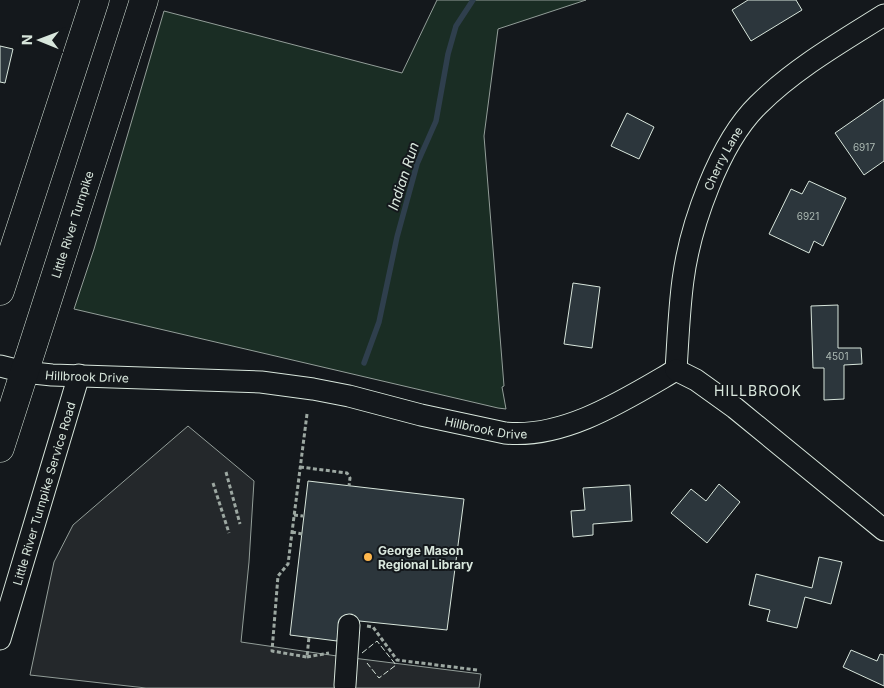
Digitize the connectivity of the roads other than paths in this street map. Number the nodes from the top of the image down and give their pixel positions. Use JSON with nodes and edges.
{"nodes":[{"id":1,"x":95,"y":0,"type":"edge"},
{"id":2,"x":144,"y":0,"type":"edge"},
{"id":3,"x":884,"y":15,"type":"edge"},
{"id":4,"x":0,"y":292,"type":"edge"},
{"id":5,"x":12,"y":369,"type":"edge"},
{"id":6,"x":676,"y":370,"type":"junction"},
{"id":7,"x":79,"y":376,"type":"junction"},
{"id":8,"x":0,"y":448,"type":"edge"},
{"id":9,"x":884,"y":530,"type":"edge"},
{"id":10,"x":349,"y":625,"type":"road end"},
{"id":11,"x":0,"y":639,"type":"edge"},
{"id":12,"x":344,"y":685,"type":"dead end"}],
"edges":[{"from":1,"to":4,"type":"main road"},
{"from":2,"to":5,"type":"main road","name":"Little River Turnpike"},
{"from":3,"to":6,"type":"street","name":"Cherry Lane"},
{"from":5,"to":7,"type":"street","name":"Hillbrook Drive"},
{"from":5,"to":8,"type":"main road","name":"Little River Turnpike"},
{"from":6,"to":7,"type":"street","name":"Hillbrook Drive"},
{"from":6,"to":9,"type":"street"},
{"from":7,"to":11,"type":"street","name":"Little River Turnpike Service Road"},
{"from":10,"to":12,"type":"street"}]}
